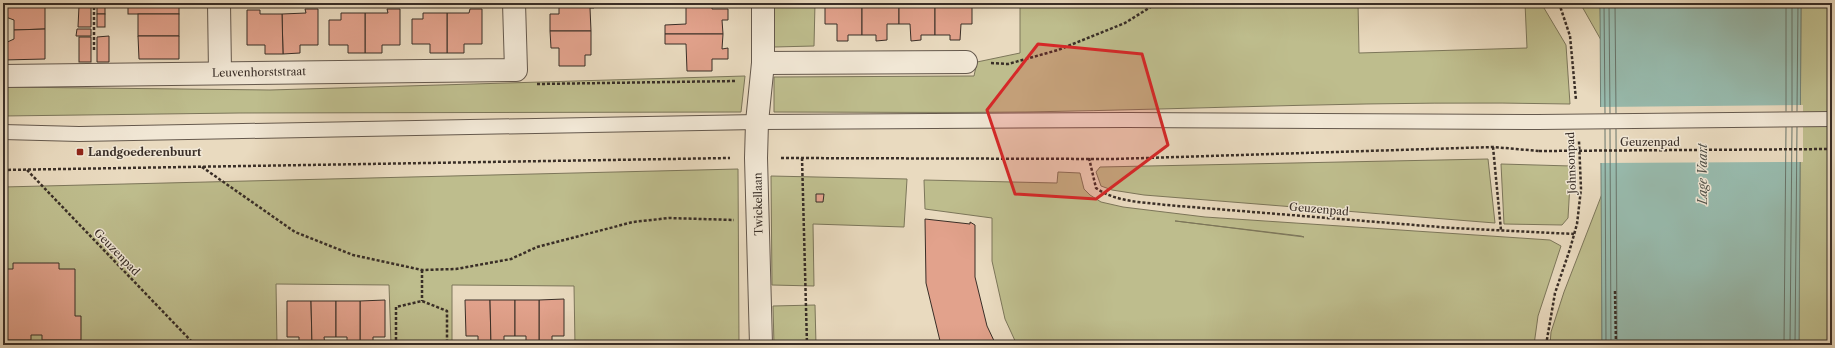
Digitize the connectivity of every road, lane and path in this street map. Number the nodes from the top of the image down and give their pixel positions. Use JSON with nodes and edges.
{"nodes":[{"id":1,"x":94,"y":3,"type":"edge"},
{"id":2,"x":220,"y":3,"type":"edge"},
{"id":3,"x":514,"y":3,"type":"edge"},
{"id":4,"x":763,"y":3,"type":"edge"},
{"id":5,"x":1157,"y":3,"type":"edge"},
{"id":6,"x":1559,"y":3,"type":"edge"},
{"id":7,"x":966,"y":62,"type":"joint"},
{"id":8,"x":516,"y":70,"type":"junction"},
{"id":9,"x":220,"y":72,"type":"junction"},
{"id":10,"x":763,"y":72,"type":"junction"},
{"id":11,"x":94,"y":74,"type":"junction"},
{"id":12,"x":3,"y":76,"type":"edge"},
{"id":13,"x":1576,"y":104,"type":"dead end"},
{"id":14,"x":1832,"y":119,"type":"edge"},
{"id":15,"x":757,"y":122,"type":"junction"},
{"id":16,"x":3,"y":132,"type":"edge"},
{"id":17,"x":1578,"y":135,"type":"dead end"},
{"id":18,"x":1832,"y":149,"type":"edge"},
{"id":19,"x":802,"y":158,"type":"dead end"},
{"id":20,"x":1089,"y":158,"type":"dead end"},
{"id":21,"x":202,"y":167,"type":"dead end"},
{"id":22,"x":27,"y":170,"type":"dead end"},
{"id":23,"x":758,"y":221,"type":"junction"},
{"id":24,"x":1501,"y":230,"type":"junction"},
{"id":25,"x":1574,"y":234,"type":"junction"},
{"id":26,"x":422,"y":270,"type":"junction"},
{"id":27,"x":1615,"y":291,"type":"dead end"},
{"id":28,"x":422,"y":301,"type":"junction"},
{"id":29,"x":195,"y":345,"type":"edge"},
{"id":30,"x":396,"y":345,"type":"edge"},
{"id":31,"x":447,"y":345,"type":"edge"},
{"id":32,"x":761,"y":345,"type":"edge"},
{"id":33,"x":807,"y":345,"type":"edge"},
{"id":34,"x":1546,"y":345,"type":"edge"},
{"id":35,"x":1616,"y":345,"type":"edge"}],
"edges":[{"from":1,"to":11,"type":"path"},
{"from":2,"to":9,"type":"street"},
{"from":3,"to":8,"type":"street"},
{"from":4,"to":10,"type":"street","name":"Twickellaan"},
{"from":5,"to":7,"type":"path"},
{"from":6,"to":13,"type":"path"},
{"from":7,"to":10,"type":"street"},
{"from":8,"to":9,"type":"street","name":"Leuvenhorststraat"},
{"from":8,"to":10,"type":"path"},
{"from":9,"to":11,"type":"street","name":"Leuvenhorststraat"},
{"from":10,"to":15,"type":"street","name":"Twickellaan"},
{"from":11,"to":12,"type":"street","name":"Leuvenhorststraat"},
{"from":14,"to":15,"type":"lane","bridge":true},
{"from":15,"to":16,"type":"lane"},
{"from":15,"to":23,"type":"street","name":"Twickellaan"},
{"from":17,"to":25,"type":"path","name":"Johnsonpad"},
{"from":18,"to":24,"type":"path","name":"Geuzenpad","bridge":true},
{"from":19,"to":33,"type":"path"},
{"from":20,"to":24,"type":"path","name":"Geuzenpad"},
{"from":21,"to":26,"type":"path"},
{"from":22,"to":29,"type":"path","name":"Geuzenpad"},
{"from":23,"to":26,"type":"path"},
{"from":23,"to":32,"type":"street","name":"Twickellaan"},
{"from":24,"to":25,"type":"path","name":"Geuzenpad"},
{"from":25,"to":34,"type":"path","name":"Johnsonpad"},
{"from":26,"to":28,"type":"path"},
{"from":27,"to":35,"type":"path"},
{"from":28,"to":30,"type":"path"},
{"from":28,"to":31,"type":"path"}]}
